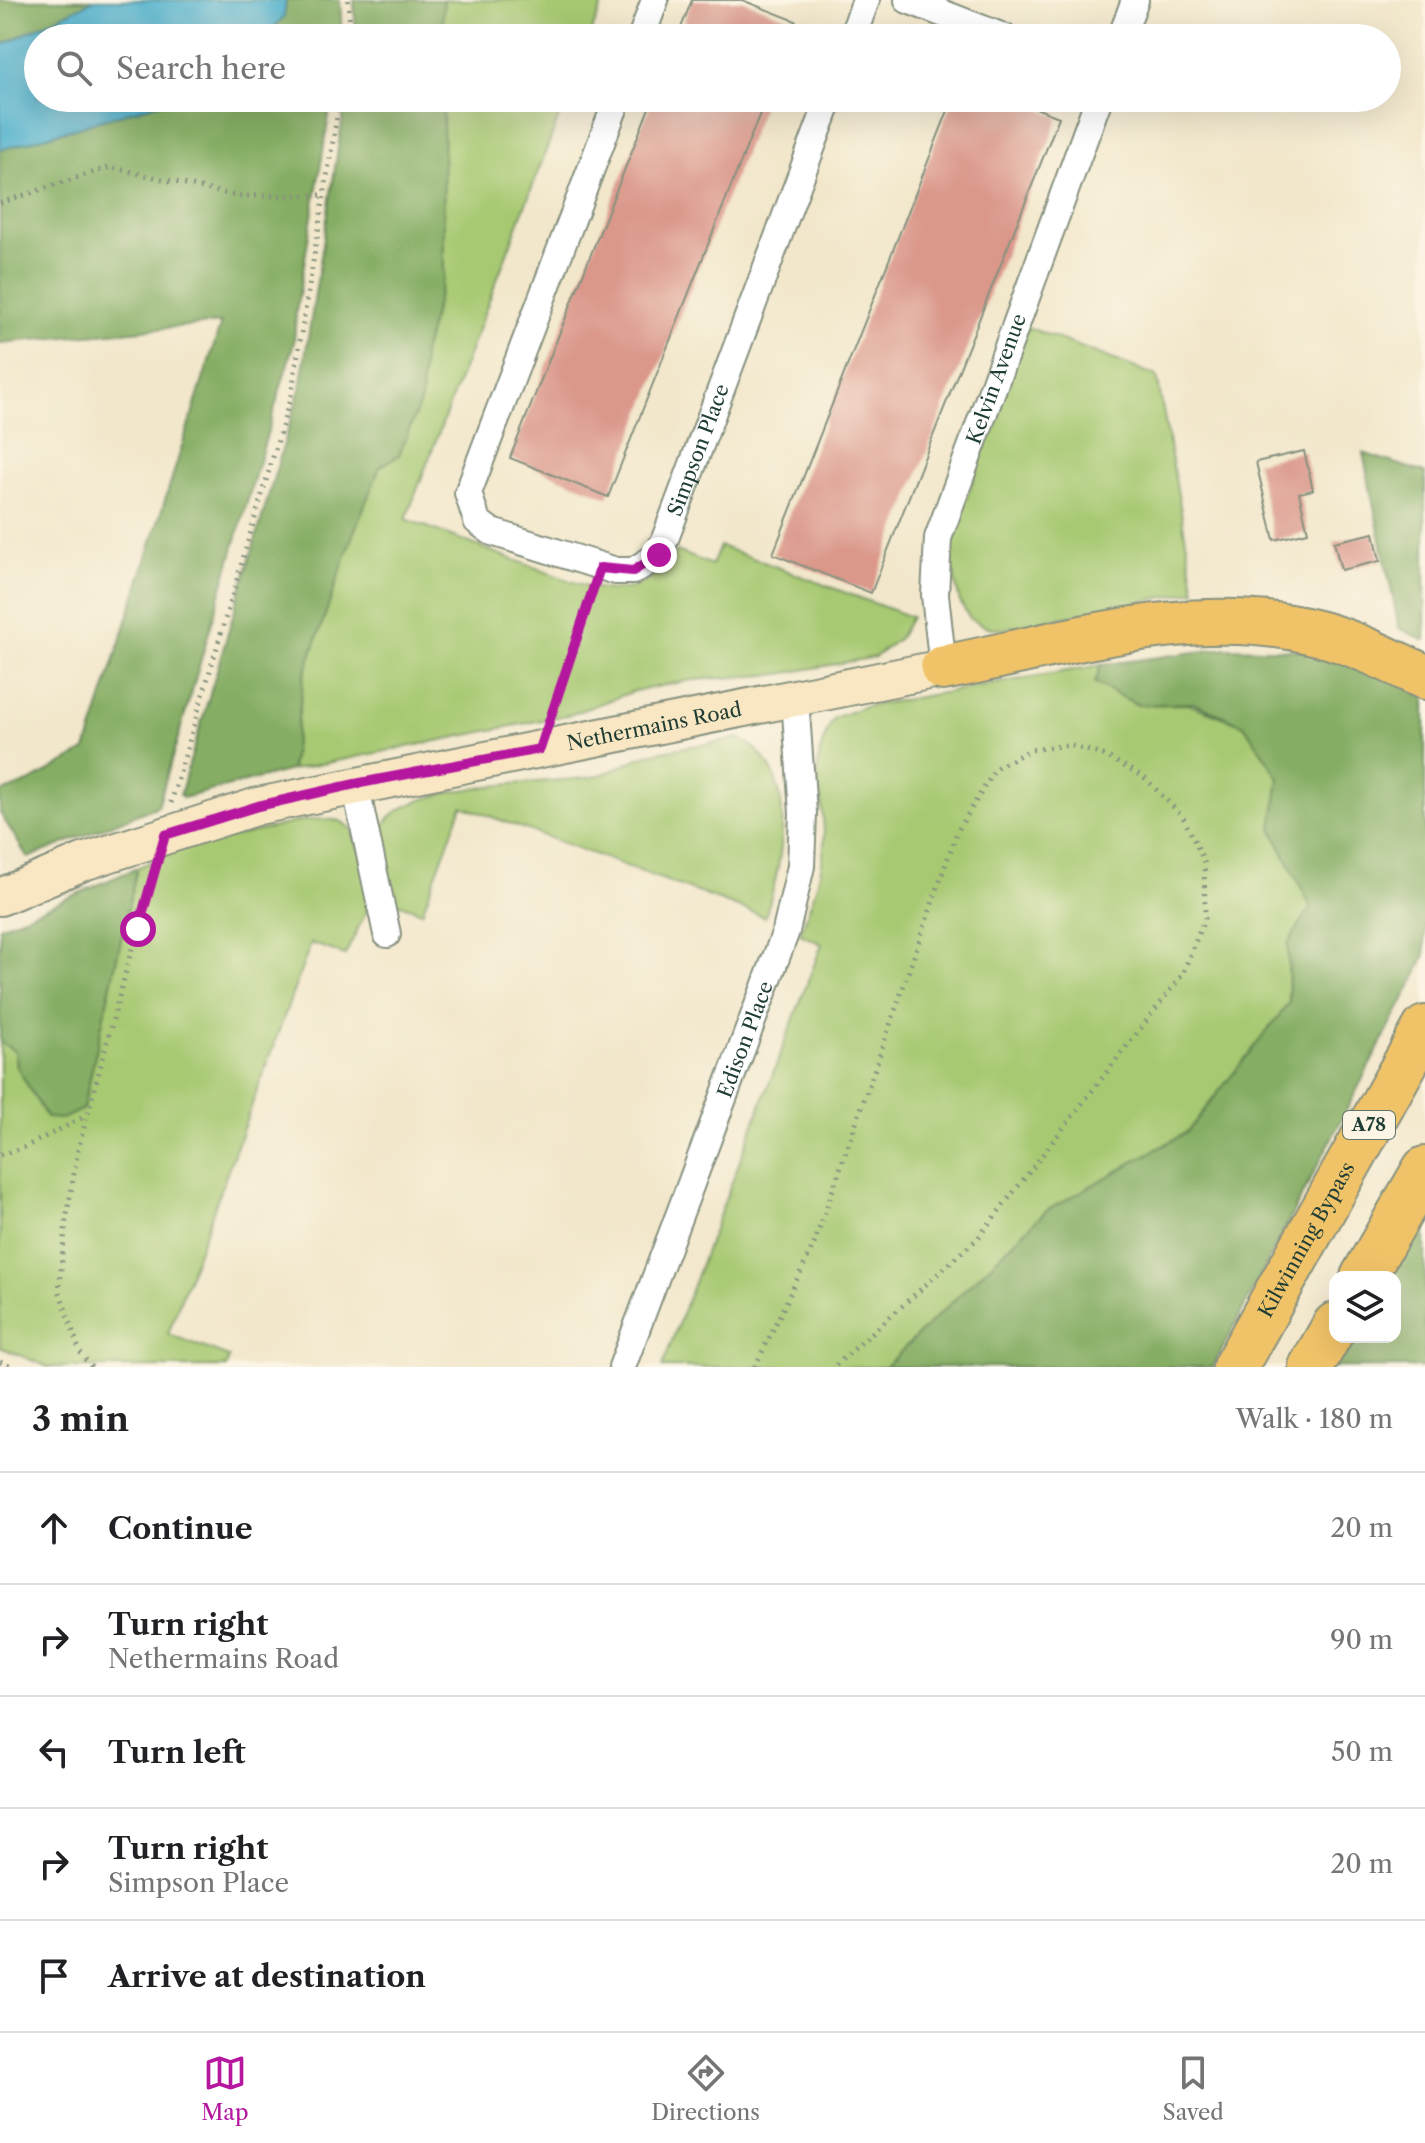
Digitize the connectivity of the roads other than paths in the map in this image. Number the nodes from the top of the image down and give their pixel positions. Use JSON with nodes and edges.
{"nodes":[{"id":1,"x":655,"y":0,"type":"edge"},
{"id":2,"x":866,"y":0,"type":"edge"},
{"id":3,"x":908,"y":0,"type":"edge"},
{"id":4,"x":1135,"y":0,"type":"edge"},
{"id":5,"x":646,"y":24,"type":"edge"},
{"id":6,"x":857,"y":24,"type":"edge"},
{"id":7,"x":970,"y":24,"type":"edge"},
{"id":8,"x":1126,"y":24,"type":"edge"},
{"id":9,"x":613,"y":112,"type":"edge"},
{"id":10,"x":825,"y":112,"type":"edge"},
{"id":11,"x":1094,"y":112,"type":"edge"},
{"id":12,"x":943,"y":668,"type":"junction"},
{"id":13,"x":1425,"y":677,"type":"edge"},
{"id":14,"x":795,"y":698,"type":"junction"},
{"id":15,"x":355,"y":784,"type":"junction"},
{"id":16,"x":0,"y":897,"type":"edge"},
{"id":17,"x":387,"y":934,"type":"dead end"},
{"id":18,"x":1425,"y":1028,"type":"edge"},
{"id":19,"x":1425,"y":1169,"type":"edge"},
{"id":20,"x":1366,"y":1271,"type":"edge"},
{"id":21,"x":1329,"y":1336,"type":"edge"},
{"id":22,"x":622,"y":1367,"type":"edge"},
{"id":23,"x":1235,"y":1367,"type":"edge"},
{"id":24,"x":1311,"y":1367,"type":"edge"}],
"edges":[{"from":1,"to":5,"type":"street"},
{"from":2,"to":6,"type":"street"},
{"from":3,"to":7,"type":"street"},
{"from":4,"to":8,"type":"street"},
{"from":9,"to":10,"type":"street","name":"Simpson Place"},
{"from":11,"to":12,"type":"street","name":"Kelvin Avenue"},
{"from":12,"to":13,"type":"highway"},
{"from":12,"to":14,"type":"main road","name":"Nethermains Road"},
{"from":14,"to":15,"type":"main road","name":"Nethermains Road"},
{"from":14,"to":22,"type":"street","name":"Edison Place"},
{"from":15,"to":16,"type":"main road","name":"Nethermains Road"},
{"from":15,"to":17,"type":"street"},
{"from":18,"to":23,"type":"highway","name":"Kilwinning Bypass","number":"A78"},
{"from":19,"to":20,"type":"highway"},
{"from":21,"to":24,"type":"highway"}]}
